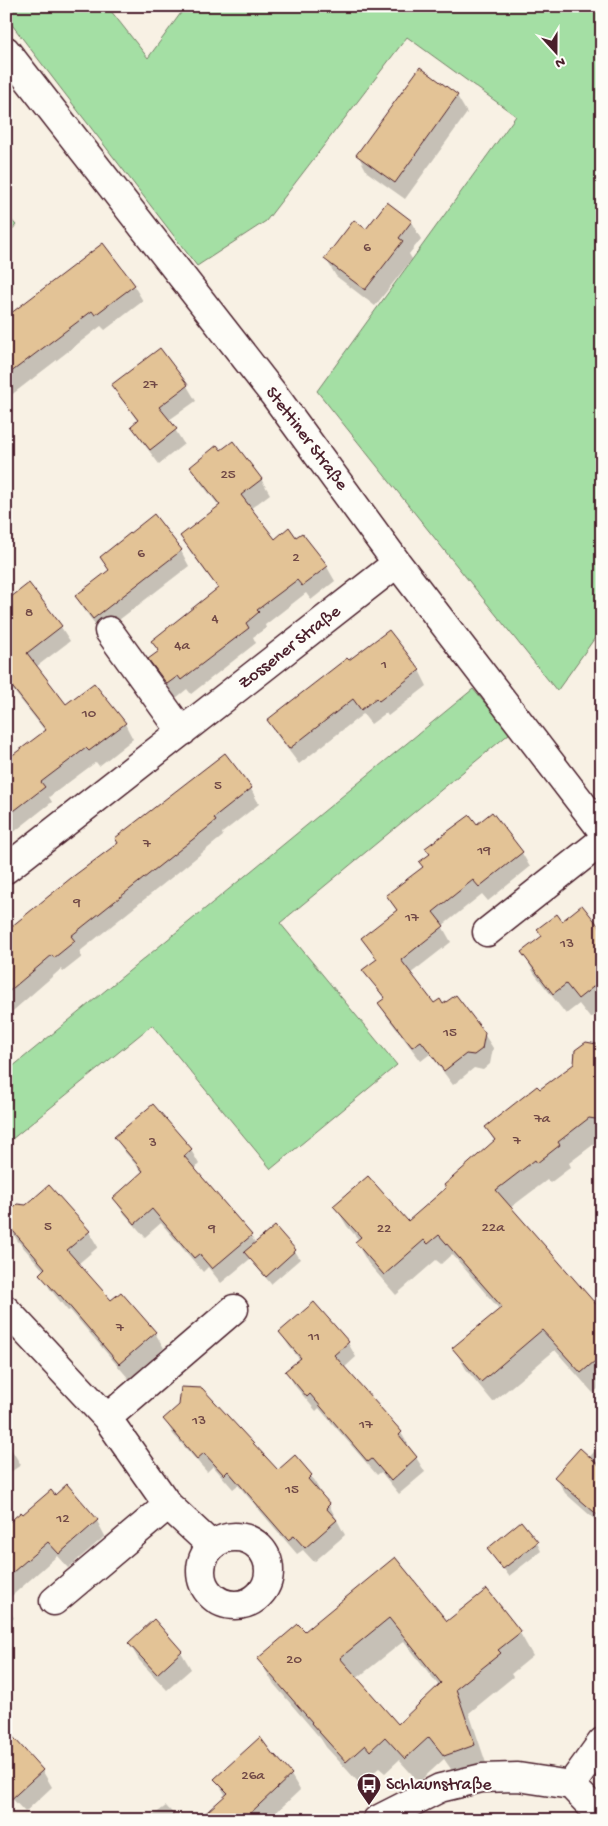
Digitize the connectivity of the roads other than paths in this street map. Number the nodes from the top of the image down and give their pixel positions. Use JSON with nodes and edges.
{"nodes":[{"id":1,"x":6,"y":51,"type":"edge"},
{"id":2,"x":397,"y":563,"type":"junction"},
{"id":3,"x":109,"y":631,"type":"dead end"},
{"id":4,"x":182,"y":732,"type":"junction"},
{"id":5,"x":602,"y":830,"type":"edge"},
{"id":6,"x":602,"y":842,"type":"edge"},
{"id":7,"x":6,"y":869,"type":"edge"},
{"id":8,"x":487,"y":932,"type":"dead end"},
{"id":9,"x":234,"y":1309,"type":"dead end"},
{"id":10,"x":7,"y":1312,"type":"edge"},
{"id":11,"x":107,"y":1418,"type":"junction"},
{"id":12,"x":168,"y":1505,"type":"junction"},
{"id":13,"x":212,"y":1546,"type":"dead end"},
{"id":14,"x":54,"y":1600,"type":"dead end"},
{"id":15,"x":602,"y":1742,"type":"edge"},
{"id":16,"x":571,"y":1785,"type":"junction"},
{"id":17,"x":602,"y":1817,"type":"edge"},
{"id":18,"x":377,"y":1820,"type":"edge"}],
"edges":[{"from":1,"to":2,"type":"street","name":"Stettiner Straße"},
{"from":2,"to":4,"type":"street","name":"Zossener Straße"},
{"from":2,"to":5,"type":"street","name":"Stettiner Straße"},
{"from":3,"to":4,"type":"street"},
{"from":4,"to":7,"type":"street","name":"Zossener Straße"},
{"from":6,"to":8,"type":"street"},
{"from":9,"to":11,"type":"street"},
{"from":10,"to":11,"type":"street"},
{"from":11,"to":12,"type":"street"},
{"from":12,"to":13,"type":"street"},
{"from":12,"to":14,"type":"street"},
{"from":15,"to":16,"type":"street"},
{"from":16,"to":17,"type":"street"},
{"from":16,"to":18,"type":"street"}]}
